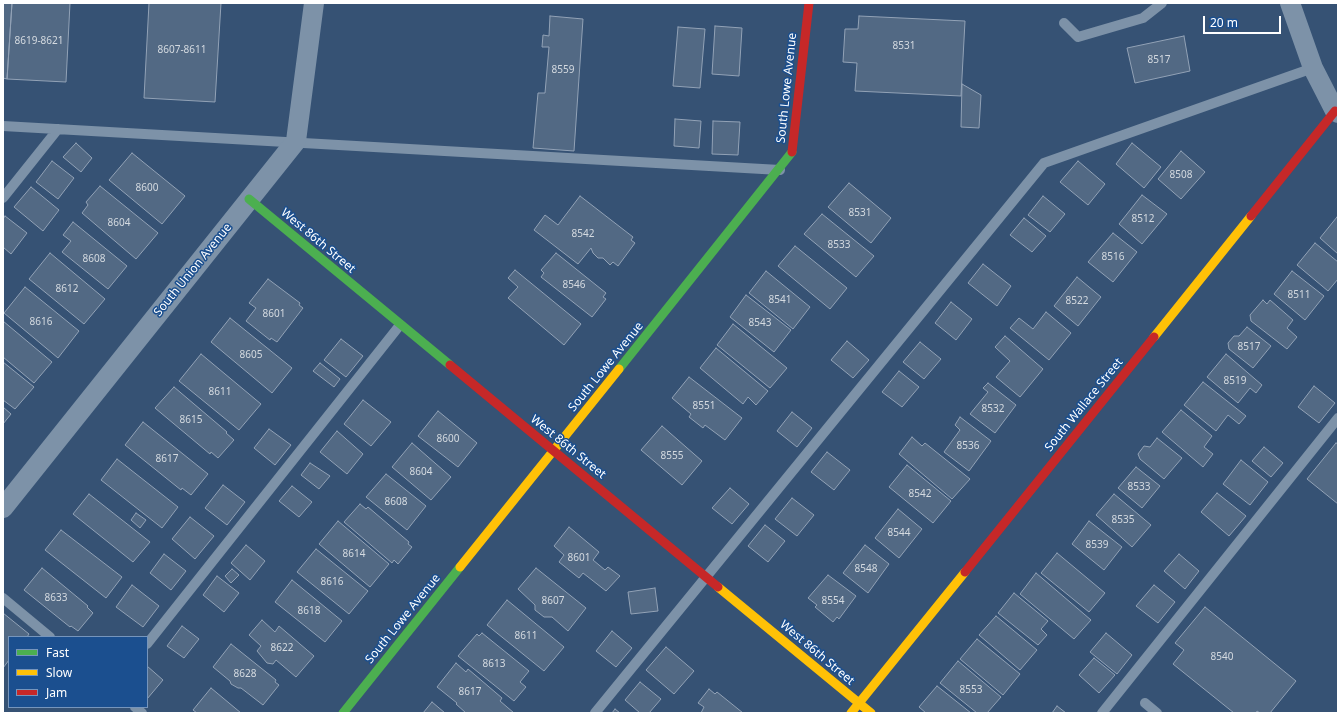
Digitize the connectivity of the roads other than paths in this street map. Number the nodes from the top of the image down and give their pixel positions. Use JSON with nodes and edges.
{"nodes":[{"id":1,"x":314,"y":3,"type":"edge"},
{"id":2,"x":809,"y":3,"type":"edge"},
{"id":3,"x":1162,"y":3,"type":"edge"},
{"id":4,"x":1290,"y":3,"type":"edge"},
{"id":5,"x":1064,"y":23,"type":"dead end"},
{"id":6,"x":1313,"y":68,"type":"junction"},
{"id":7,"x":1337,"y":112,"type":"edge"},
{"id":8,"x":3,"y":126,"type":"edge"},
{"id":9,"x":58,"y":129,"type":"junction"},
{"id":10,"x":296,"y":141,"type":"junction"},
{"id":11,"x":780,"y":170,"type":"junction"},
{"id":12,"x":3,"y":198,"type":"edge"},
{"id":13,"x":249,"y":199,"type":"junction"},
{"id":14,"x":400,"y":325,"type":"junction"},
{"id":15,"x":1338,"y":418,"type":"edge"},
{"id":16,"x":554,"y":451,"type":"junction"},
{"id":17,"x":3,"y":508,"type":"edge"},
{"id":18,"x":706,"y":576,"type":"junction"},
{"id":19,"x":3,"y":598,"type":"edge"},
{"id":20,"x":49,"y":636,"type":"edge"},
{"id":21,"x":148,"y":643,"type":"edge"},
{"id":22,"x":859,"y":703,"type":"junction"},
{"id":23,"x":1145,"y":703,"type":"dead end"},
{"id":24,"x":343,"y":713,"type":"edge"},
{"id":25,"x":595,"y":713,"type":"edge"},
{"id":26,"x":851,"y":713,"type":"edge"},
{"id":27,"x":871,"y":713,"type":"edge"},
{"id":28,"x":1102,"y":713,"type":"edge"},
{"id":29,"x":1157,"y":713,"type":"edge"}],
"edges":[{"from":1,"to":10,"type":"street"},
{"from":2,"to":11,"type":"street","name":"South Lowe Avenue"},
{"from":3,"to":5,"type":"lane"},
{"from":4,"to":6,"type":"street"},
{"from":6,"to":7,"type":"street"},
{"from":6,"to":18,"type":"lane"},
{"from":7,"to":22,"type":"street","name":"South Wallace Street"},
{"from":8,"to":9,"type":"lane"},
{"from":9,"to":10,"type":"lane"},
{"from":9,"to":12,"type":"lane"},
{"from":10,"to":11,"type":"lane"},
{"from":10,"to":13,"type":"street","name":"South Union Avenue"},
{"from":11,"to":16,"type":"street","name":"South Lowe Avenue"},
{"from":13,"to":14,"type":"street","name":"West 86th Street"},
{"from":13,"to":17,"type":"street","name":"South Union Avenue"},
{"from":14,"to":16,"type":"street","name":"West 86th Street"},
{"from":14,"to":21,"type":"lane"},
{"from":15,"to":28,"type":"lane"},
{"from":16,"to":18,"type":"street","name":"West 86th Street"},
{"from":16,"to":24,"type":"street","name":"South Lowe Avenue"},
{"from":18,"to":22,"type":"street","name":"West 86th Street"},
{"from":18,"to":25,"type":"lane"},
{"from":19,"to":20,"type":"lane"},
{"from":22,"to":26,"type":"street","name":"South Wallace Street"},
{"from":22,"to":27,"type":"street","name":"West 86th Street"},
{"from":23,"to":29,"type":"lane"}]}
